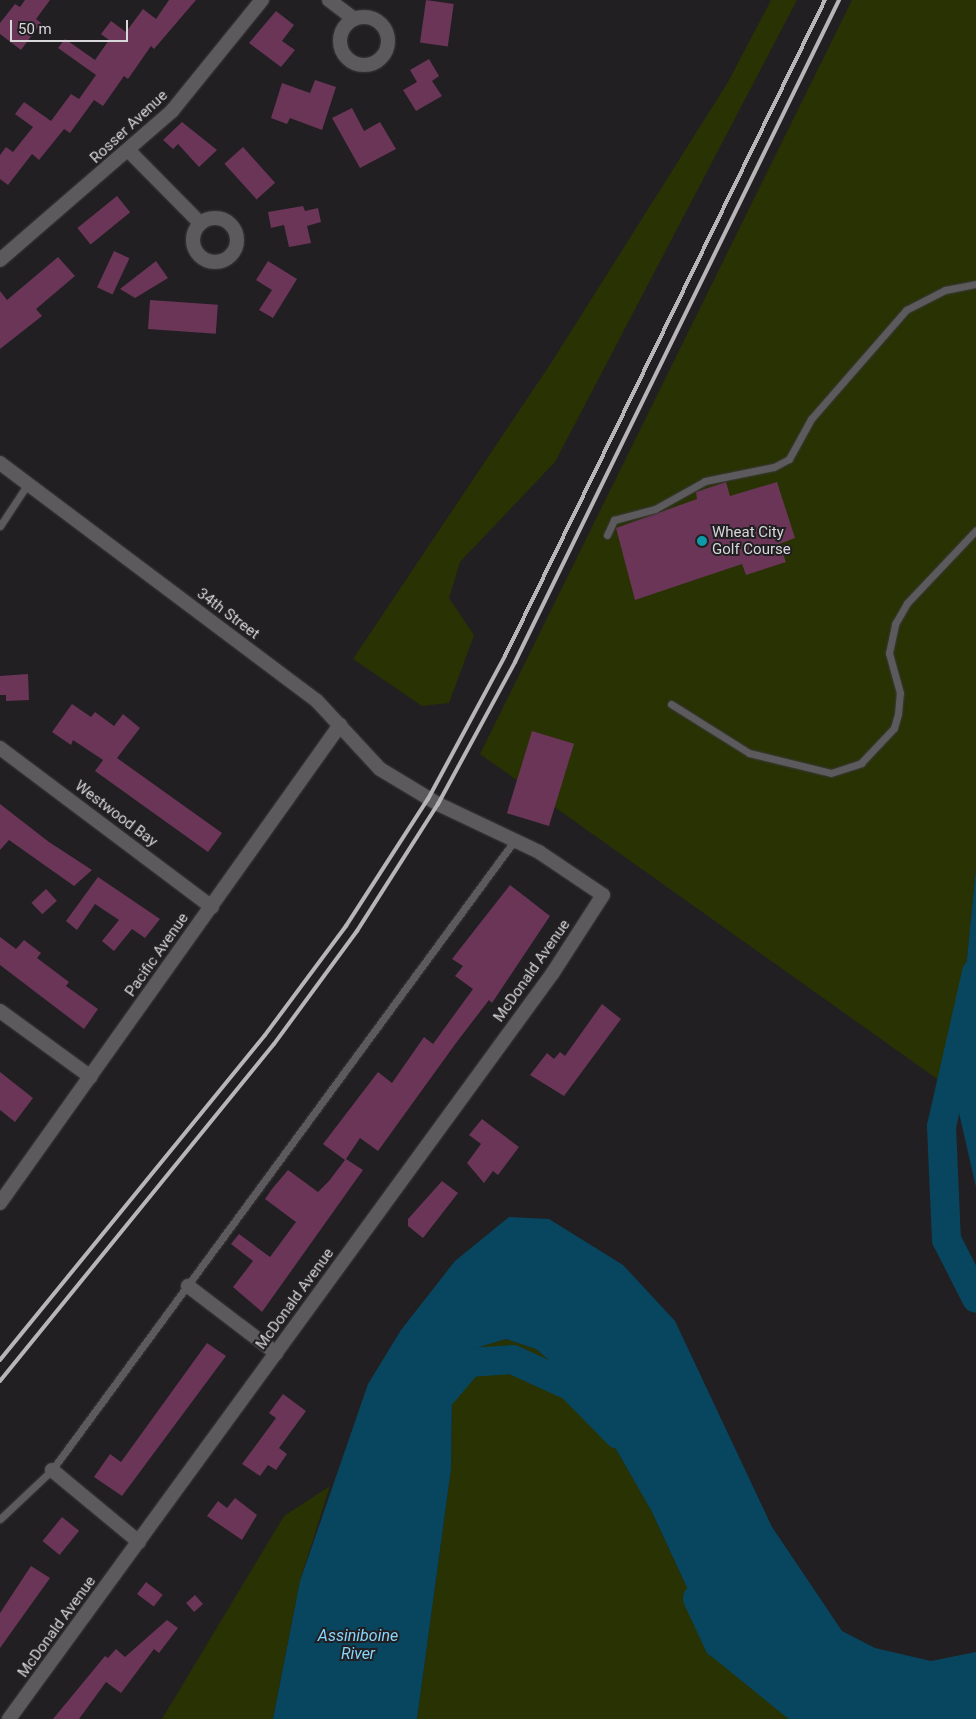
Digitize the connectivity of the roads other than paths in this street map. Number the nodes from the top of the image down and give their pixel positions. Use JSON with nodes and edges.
{"nodes":[{"id":1,"x":262,"y":0,"type":"edge"},
{"id":2,"x":330,"y":0,"type":"edge"},
{"id":3,"x":354,"y":19,"type":"dead end"},
{"id":4,"x":129,"y":151,"type":"junction"},
{"id":5,"x":200,"y":223,"type":"dead end"},
{"id":6,"x":0,"y":260,"type":"edge"},
{"id":7,"x":976,"y":284,"type":"edge"},
{"id":8,"x":0,"y":464,"type":"edge"},
{"id":9,"x":27,"y":485,"type":"junction"},
{"id":10,"x":0,"y":526,"type":"edge"},
{"id":11,"x":976,"y":530,"type":"edge"},
{"id":12,"x":607,"y":535,"type":"dead end"},
{"id":13,"x":671,"y":704,"type":"dead end"},
{"id":14,"x":340,"y":725,"type":"junction"},
{"id":15,"x":0,"y":748,"type":"edge"},
{"id":16,"x":514,"y":841,"type":"junction"},
{"id":17,"x":603,"y":895,"type":"joint"},
{"id":18,"x":212,"y":906,"type":"junction"},
{"id":19,"x":0,"y":1012,"type":"edge"},
{"id":20,"x":91,"y":1077,"type":"junction"},
{"id":21,"x":0,"y":1203,"type":"edge"},
{"id":22,"x":188,"y":1286,"type":"junction"},
{"id":23,"x":276,"y":1353,"type":"junction"},
{"id":24,"x":52,"y":1470,"type":"junction"},
{"id":25,"x":0,"y":1519,"type":"edge"},
{"id":26,"x":139,"y":1542,"type":"junction"},
{"id":27,"x":9,"y":1719,"type":"edge"}],
"edges":[{"from":1,"to":4,"type":"street","name":"Rosser Avenue"},
{"from":2,"to":3,"type":"street"},
{"from":4,"to":5,"type":"street"},
{"from":4,"to":6,"type":"street","name":"Rosser Avenue"},
{"from":7,"to":12,"type":"lane"},
{"from":8,"to":9,"type":"street","name":"34th Street"},
{"from":9,"to":10,"type":"lane"},
{"from":9,"to":14,"type":"street","name":"34th Street"},
{"from":11,"to":13,"type":"lane"},
{"from":14,"to":16,"type":"street","name":"34th Street"},
{"from":14,"to":18,"type":"street","name":"Pacific Avenue"},
{"from":15,"to":18,"type":"street","name":"Westwood Bay"},
{"from":16,"to":17,"type":"street","name":"34th Street"},
{"from":16,"to":22,"type":"lane"},
{"from":17,"to":23,"type":"street","name":"McDonald Avenue"},
{"from":18,"to":20,"type":"street","name":"Pacific Avenue"},
{"from":19,"to":20,"type":"street"},
{"from":20,"to":21,"type":"street","name":"Pacific Avenue"},
{"from":22,"to":23,"type":"street"},
{"from":22,"to":24,"type":"lane"},
{"from":23,"to":26,"type":"street","name":"McDonald Avenue"},
{"from":24,"to":25,"type":"lane"},
{"from":24,"to":26,"type":"street"},
{"from":26,"to":27,"type":"street","name":"McDonald Avenue"}]}
